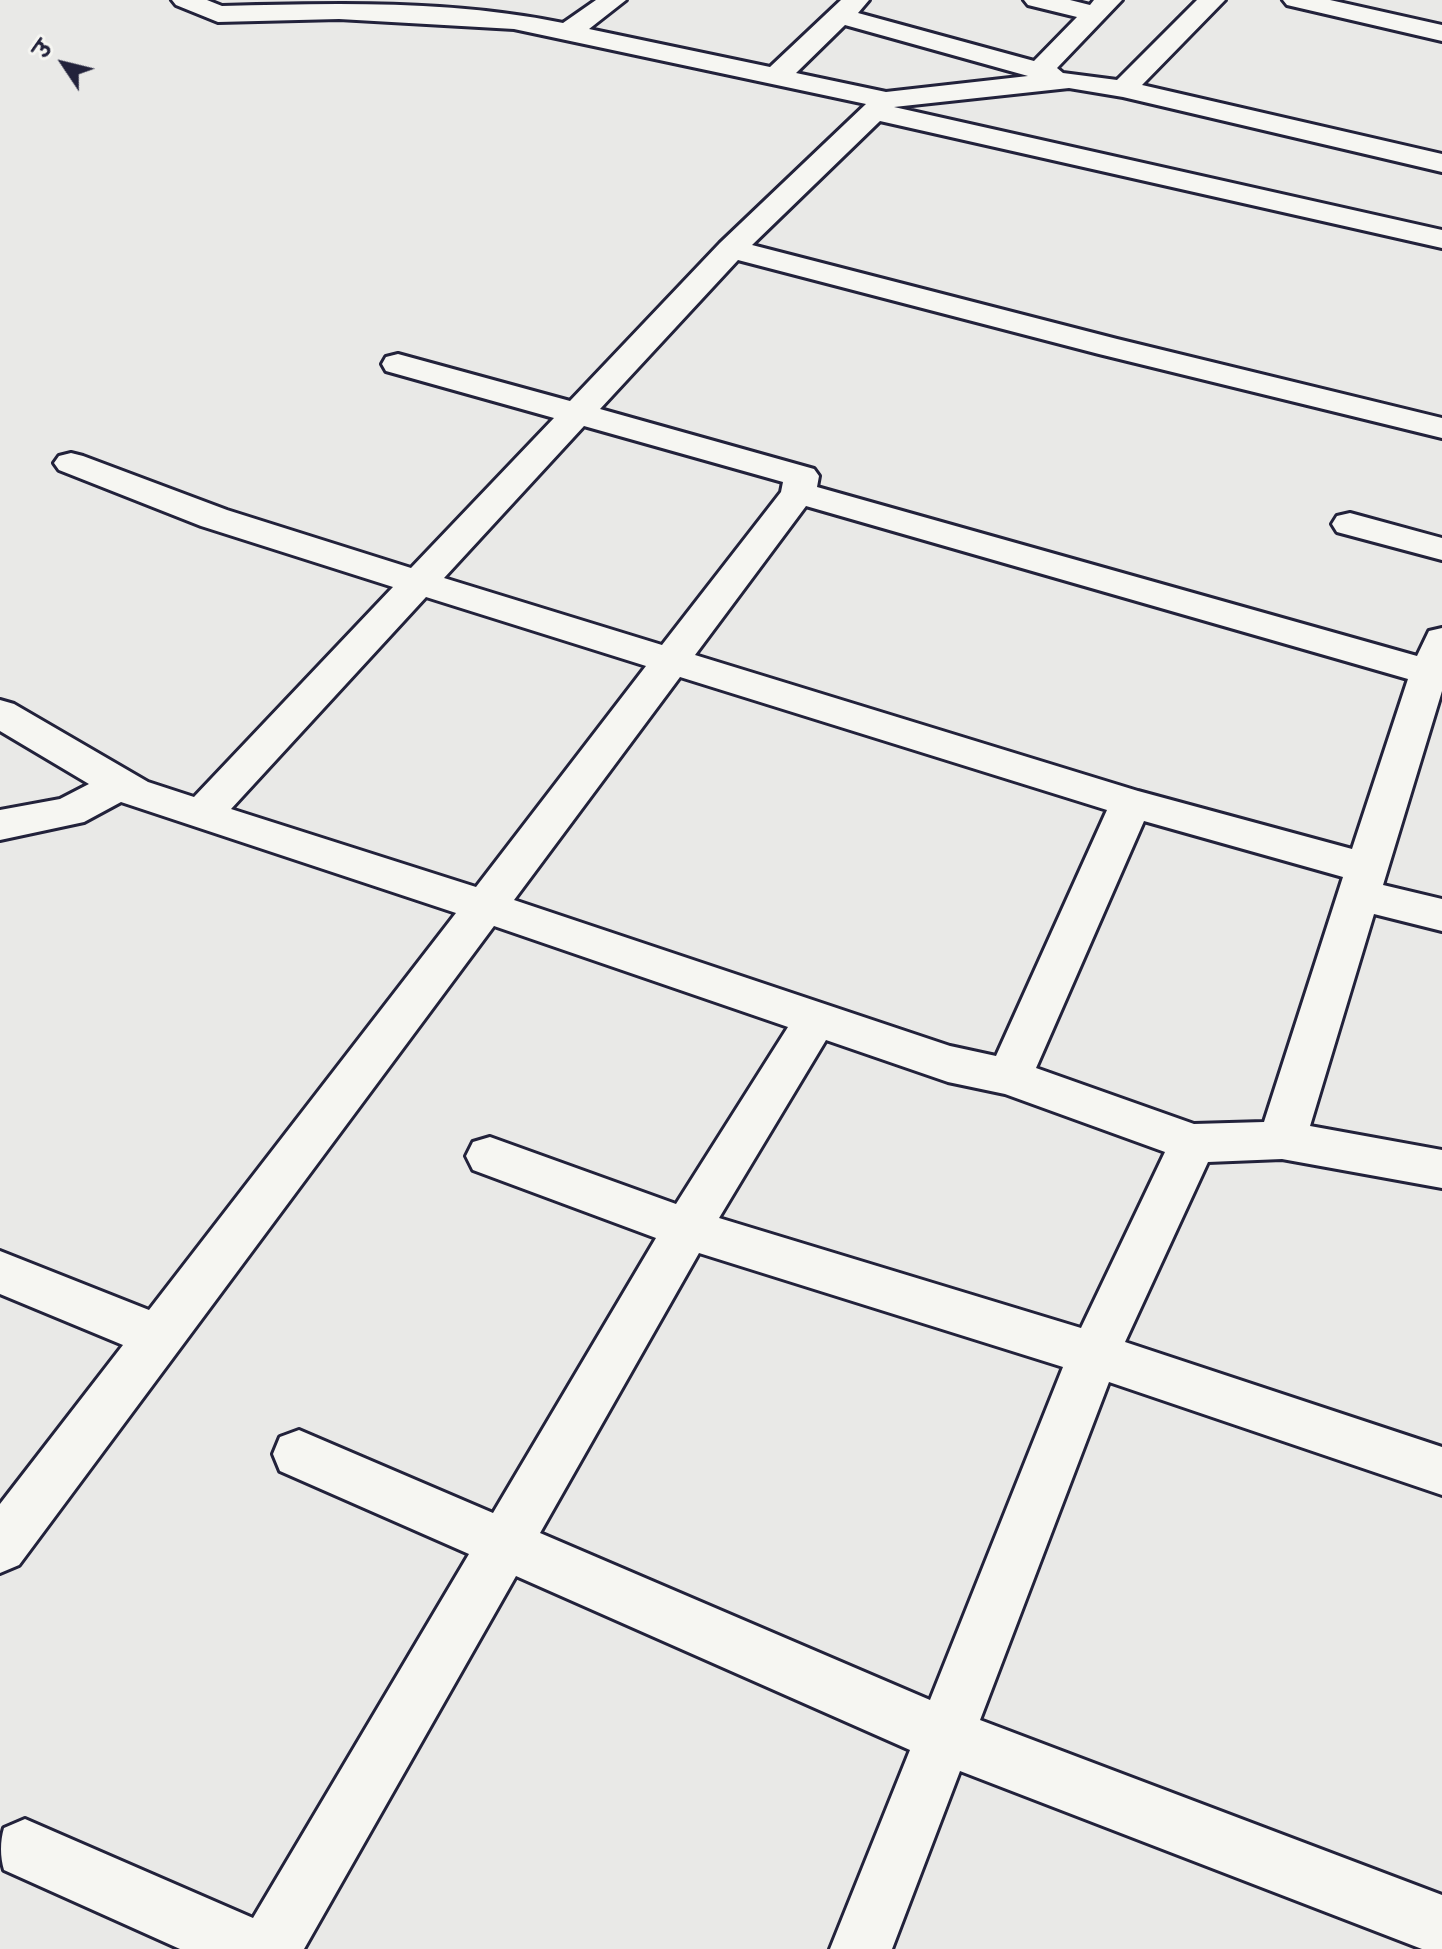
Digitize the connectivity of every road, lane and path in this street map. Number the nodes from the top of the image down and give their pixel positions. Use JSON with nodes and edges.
{"nodes":[{"id":1,"x":185,"y":0,"type":"edge"},
{"id":2,"x":613,"y":0,"type":"edge"},
{"id":3,"x":1037,"y":0,"type":"edge"},
{"id":4,"x":1212,"y":0,"type":"edge"},
{"id":5,"x":1296,"y":0,"type":"edge"},
{"id":6,"x":850,"y":4,"type":"edge"},
{"id":7,"x":1102,"y":7,"type":"edge"},
{"id":8,"x":568,"y":32,"type":"junction"},
{"id":9,"x":1442,"y":33,"type":"edge"},
{"id":10,"x":1040,"y":70,"type":"junction"},
{"id":11,"x":776,"y":77,"type":"junction"},
{"id":12,"x":1069,"y":80,"type":"junction"},
{"id":13,"x":1123,"y":89,"type":"junction"},
{"id":14,"x":880,"y":106,"type":"junction"},
{"id":15,"x":1442,"y":163,"type":"edge"},
{"id":16,"x":1442,"y":239,"type":"edge"},
{"id":17,"x":731,"y":249,"type":"junction"},
{"id":18,"x":398,"y":364,"type":"dead end"},
{"id":19,"x":578,"y":415,"type":"junction"},
{"id":20,"x":1442,"y":428,"type":"edge"},
{"id":21,"x":71,"y":463,"type":"dead end"},
{"id":22,"x":798,"y":493,"type":"junction"},
{"id":23,"x":1350,"y":524,"type":"dead end"},
{"id":24,"x":1442,"y":549,"type":"edge"},
{"id":25,"x":419,"y":583,"type":"junction"},
{"id":26,"x":671,"y":661,"type":"junction"},
{"id":27,"x":1433,"y":684,"type":"edge"},
{"id":28,"x":0,"y":713,"type":"edge"},
{"id":29,"x":120,"y":785,"type":"junction"},
{"id":30,"x":1131,"y":803,"type":"junction"},
{"id":31,"x":202,"y":814,"type":"junction"},
{"id":32,"x":0,"y":825,"type":"edge"},
{"id":33,"x":1362,"y":881,"type":"junction"},
{"id":34,"x":484,"y":907,"type":"junction"},
{"id":35,"x":1442,"y":915,"type":"edge"},
{"id":36,"x":816,"y":1019,"type":"junction"},
{"id":37,"x":1009,"y":1077,"type":"junction"},
{"id":38,"x":1282,"y":1140,"type":"junction"},
{"id":39,"x":1193,"y":1143,"type":"junction"},
{"id":40,"x":490,"y":1156,"type":"dead end"},
{"id":41,"x":1442,"y":1169,"type":"edge"},
{"id":42,"x":687,"y":1229,"type":"junction"},
{"id":43,"x":0,"y":1272,"type":"edge"},
{"id":44,"x":159,"y":1337,"type":"junction"},
{"id":45,"x":1094,"y":1354,"type":"junction"},
{"id":46,"x":299,"y":1454,"type":"dead end"},
{"id":47,"x":1442,"y":1471,"type":"edge"},
{"id":48,"x":505,"y":1544,"type":"junction"},
{"id":49,"x":0,"y":1547,"type":"edge"},
{"id":50,"x":945,"y":1736,"type":"junction"},
{"id":51,"x":25,"y":1849,"type":"dead end"},
{"id":52,"x":1442,"y":1926,"type":"edge"},
{"id":53,"x":251,"y":1949,"type":"edge"},
{"id":54,"x":270,"y":1949,"type":"edge"},
{"id":55,"x":861,"y":1949,"type":"edge"}],
"edges":[{"from":1,"to":8,"type":"street"},
{"from":2,"to":8,"type":"street"},
{"from":3,"to":7,"type":"street"},
{"from":4,"to":13,"type":"street"},
{"from":5,"to":9,"type":"street"},
{"from":6,"to":10,"type":"street"},
{"from":6,"to":11,"type":"street"},
{"from":7,"to":10,"type":"street"},
{"from":8,"to":11,"type":"street"},
{"from":10,"to":12,"type":"street"},
{"from":11,"to":14,"type":"street"},
{"from":12,"to":13,"type":"street"},
{"from":12,"to":14,"type":"street"},
{"from":13,"to":15,"type":"street"},
{"from":14,"to":16,"type":"street"},
{"from":14,"to":17,"type":"street"},
{"from":17,"to":19,"type":"street"},
{"from":17,"to":20,"type":"street"},
{"from":18,"to":19,"type":"street"},
{"from":19,"to":22,"type":"street"},
{"from":19,"to":25,"type":"street"},
{"from":21,"to":25,"type":"street"},
{"from":22,"to":26,"type":"street"},
{"from":22,"to":27,"type":"street"},
{"from":23,"to":24,"type":"street"},
{"from":25,"to":26,"type":"street"},
{"from":25,"to":31,"type":"street"},
{"from":26,"to":30,"type":"street"},
{"from":26,"to":34,"type":"street"},
{"from":27,"to":33,"type":"street"},
{"from":28,"to":29,"type":"street"},
{"from":29,"to":31,"type":"street"},
{"from":29,"to":32,"type":"street"},
{"from":30,"to":33,"type":"street"},
{"from":30,"to":37,"type":"street"},
{"from":31,"to":34,"type":"street"},
{"from":33,"to":35,"type":"street"},
{"from":33,"to":38,"type":"street"},
{"from":34,"to":36,"type":"street"},
{"from":34,"to":44,"type":"street"},
{"from":36,"to":37,"type":"street"},
{"from":36,"to":42,"type":"street"},
{"from":37,"to":39,"type":"street"},
{"from":38,"to":39,"type":"street"},
{"from":38,"to":41,"type":"street"},
{"from":39,"to":45,"type":"street"},
{"from":40,"to":42,"type":"street"},
{"from":42,"to":45,"type":"street"},
{"from":42,"to":48,"type":"street"},
{"from":43,"to":44,"type":"street"},
{"from":44,"to":49,"type":"street"},
{"from":45,"to":47,"type":"street"},
{"from":45,"to":50,"type":"street"},
{"from":46,"to":48,"type":"street"},
{"from":48,"to":50,"type":"street"},
{"from":48,"to":54,"type":"street"},
{"from":50,"to":52,"type":"street"},
{"from":50,"to":55,"type":"street"},
{"from":51,"to":53,"type":"street"}]}
